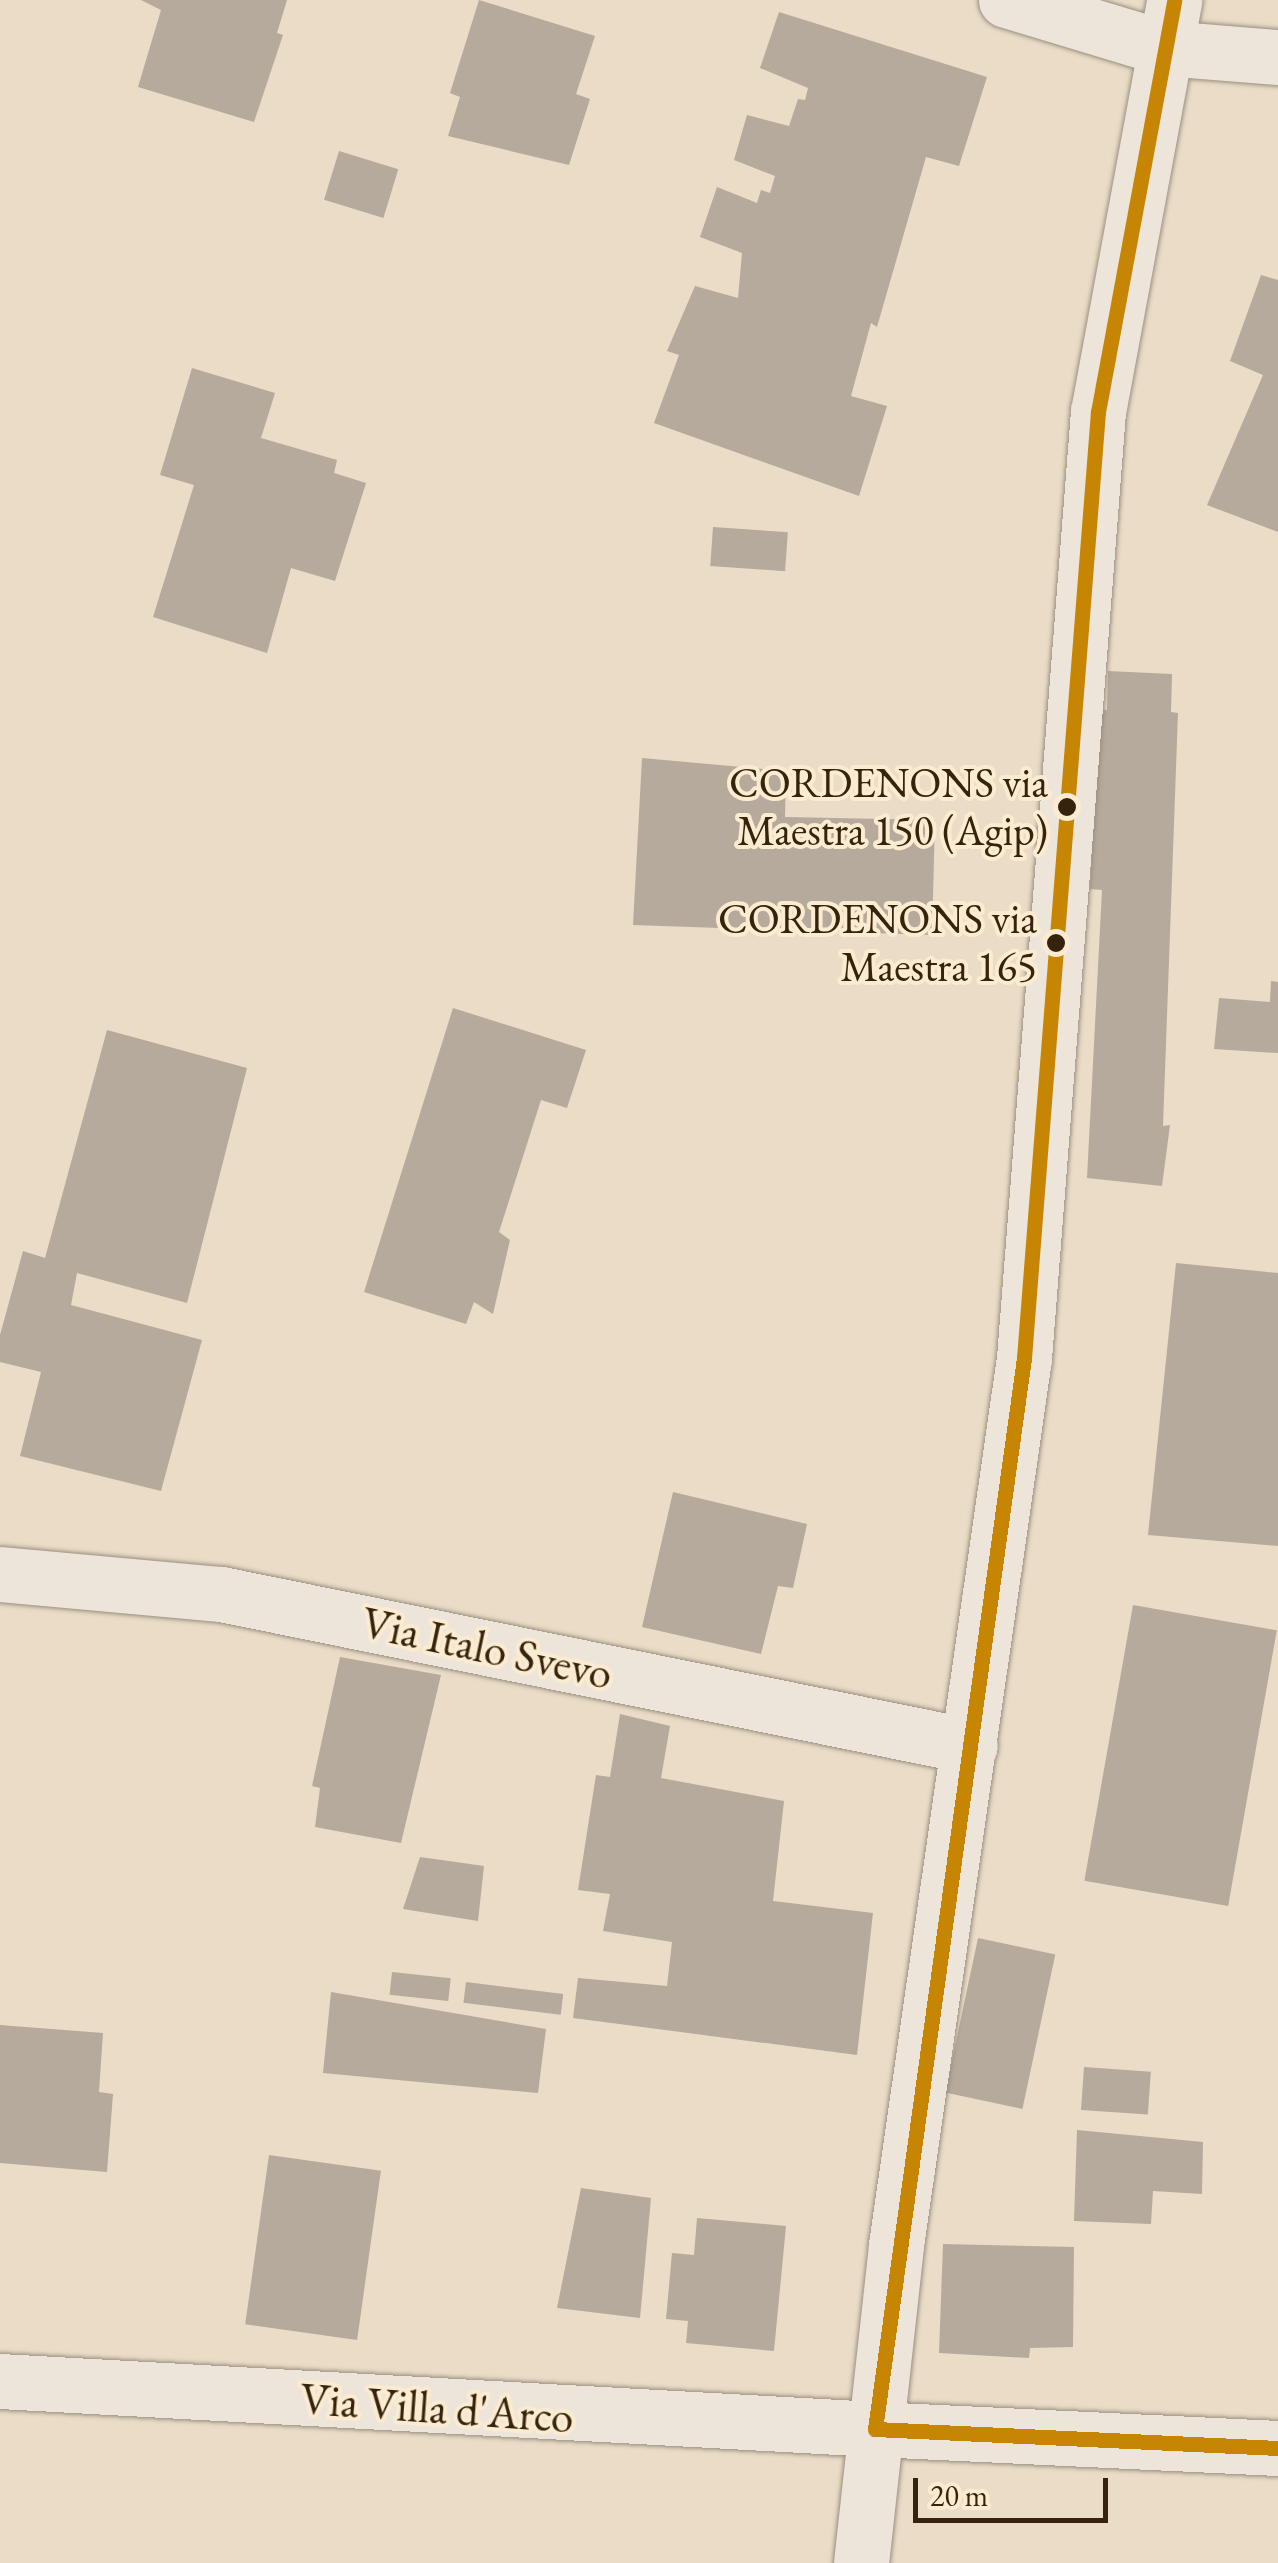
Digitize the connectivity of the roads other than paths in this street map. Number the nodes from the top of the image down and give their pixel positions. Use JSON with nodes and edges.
{"nodes":[{"id":1,"x":1006,"y":0,"type":"edge"},
{"id":2,"x":1170,"y":24,"type":"edge"},
{"id":3,"x":1278,"y":57,"type":"edge"},
{"id":4,"x":0,"y":1574,"type":"edge"},
{"id":5,"x":970,"y":1746,"type":"junction"},
{"id":6,"x":0,"y":2380,"type":"edge"},
{"id":7,"x":875,"y":2429,"type":"junction"},
{"id":8,"x":1278,"y":2448,"type":"edge"},
{"id":9,"x":861,"y":2563,"type":"edge"}],
"edges":[{"from":1,"to":2,"type":"street"},
{"from":2,"to":3,"type":"street"},
{"from":2,"to":5,"type":"street"},
{"from":4,"to":5,"type":"street","name":"Via Italo Svevo"},
{"from":5,"to":7,"type":"street"},
{"from":6,"to":7,"type":"street","name":"Via Villa d'Arco"},
{"from":7,"to":8,"type":"street","name":"Via Villa d'Arco"},
{"from":7,"to":9,"type":"street"}]}
